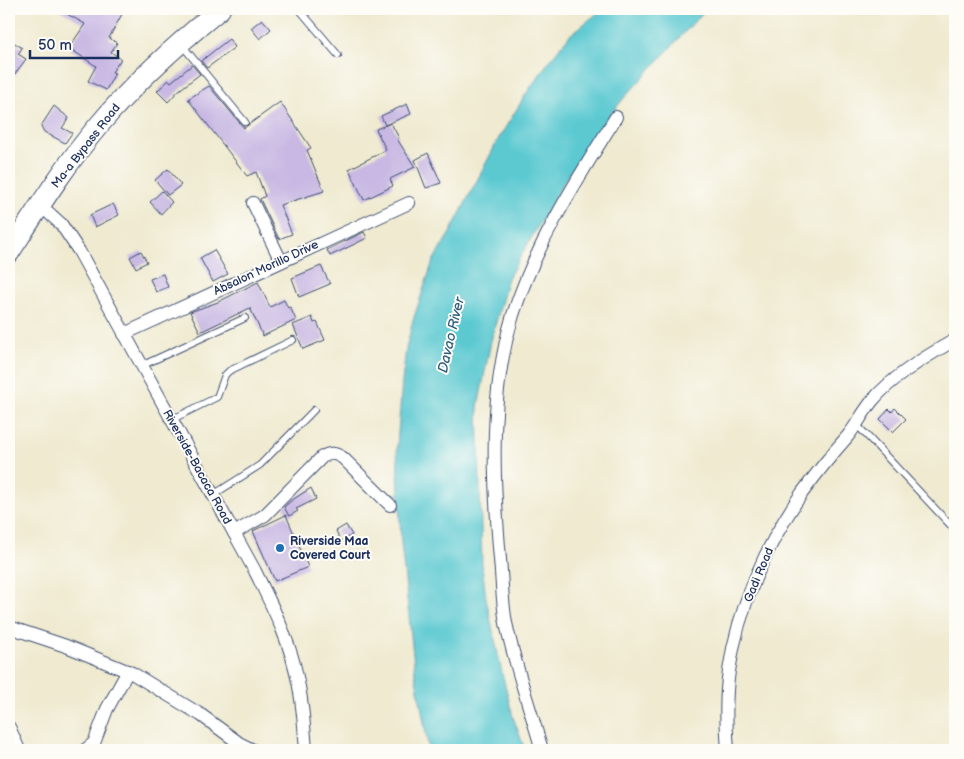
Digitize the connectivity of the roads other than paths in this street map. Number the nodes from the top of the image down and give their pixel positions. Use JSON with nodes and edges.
{"nodes":[{"id":1,"x":220,"y":9,"type":"edge"},
{"id":2,"x":299,"y":9,"type":"edge"},
{"id":3,"x":180,"y":42,"type":"junction"},
{"id":4,"x":338,"y":55,"type":"dead end"},
{"id":5,"x":616,"y":117,"type":"dead end"},
{"id":6,"x":245,"y":122,"type":"dead end"},
{"id":7,"x":253,"y":203,"type":"dead end"},
{"id":8,"x":409,"y":203,"type":"dead end"},
{"id":9,"x":40,"y":205,"type":"junction"},
{"id":10,"x":9,"y":253,"type":"edge"},
{"id":11,"x":280,"y":261,"type":"junction"},
{"id":12,"x":245,"y":318,"type":"dead end"},
{"id":13,"x":124,"y":334,"type":"junction"},
{"id":14,"x":293,"y":340,"type":"dead end"},
{"id":15,"x":955,"y":340,"type":"edge"},
{"id":16,"x":141,"y":366,"type":"junction"},
{"id":17,"x":314,"y":410,"type":"dead end"},
{"id":18,"x":171,"y":420,"type":"junction"},
{"id":19,"x":857,"y":425,"type":"junction"},
{"id":20,"x":213,"y":495,"type":"junction"},
{"id":21,"x":390,"y":505,"type":"dead end"},
{"id":22,"x":955,"y":530,"type":"edge"},
{"id":23,"x":234,"y":533,"type":"junction"},
{"id":24,"x":9,"y":627,"type":"edge"},
{"id":25,"x":128,"y":671,"type":"junction"},
{"id":26,"x":9,"y":727,"type":"edge"},
{"id":27,"x":19,"y":750,"type":"edge"},
{"id":28,"x":85,"y":750,"type":"edge"},
{"id":29,"x":252,"y":750,"type":"edge"},
{"id":30,"x":306,"y":750,"type":"edge"},
{"id":31,"x":542,"y":750,"type":"edge"},
{"id":32,"x":728,"y":750,"type":"edge"}],
"edges":[{"from":1,"to":3,"type":"main road","name":"Ma-a Bypass Road"},
{"from":2,"to":4,"type":"lane"},
{"from":3,"to":6,"type":"lane"},
{"from":3,"to":9,"type":"main road","name":"Ma-a Bypass Road"},
{"from":5,"to":31,"type":"street"},
{"from":7,"to":11,"type":"street"},
{"from":8,"to":11,"type":"street","name":"Absalon Morillo Drive"},
{"from":9,"to":10,"type":"main road","name":"Ma-a Bypass Road"},
{"from":9,"to":13,"type":"street","name":"Riverside-Bacaca Road"},
{"from":11,"to":13,"type":"street","name":"Absalon Morillo Drive"},
{"from":12,"to":16,"type":"lane"},
{"from":13,"to":16,"type":"street","name":"Riverside-Bacaca Road"},
{"from":14,"to":18,"type":"lane"},
{"from":15,"to":19,"type":"street","name":"Gadi Road"},
{"from":16,"to":18,"type":"street","name":"Riverside-Bacaca Road"},
{"from":17,"to":20,"type":"lane"},
{"from":18,"to":20,"type":"street","name":"Riverside-Bacaca Road"},
{"from":19,"to":22,"type":"lane"},
{"from":19,"to":32,"type":"street","name":"Gadi Road"},
{"from":20,"to":23,"type":"street","name":"Riverside-Bacaca Road"},
{"from":21,"to":23,"type":"street"},
{"from":23,"to":30,"type":"street","name":"Riverside-Bacaca Road"},
{"from":24,"to":25,"type":"street"},
{"from":25,"to":28,"type":"street"},
{"from":25,"to":29,"type":"street"},
{"from":26,"to":27,"type":"street"}]}
